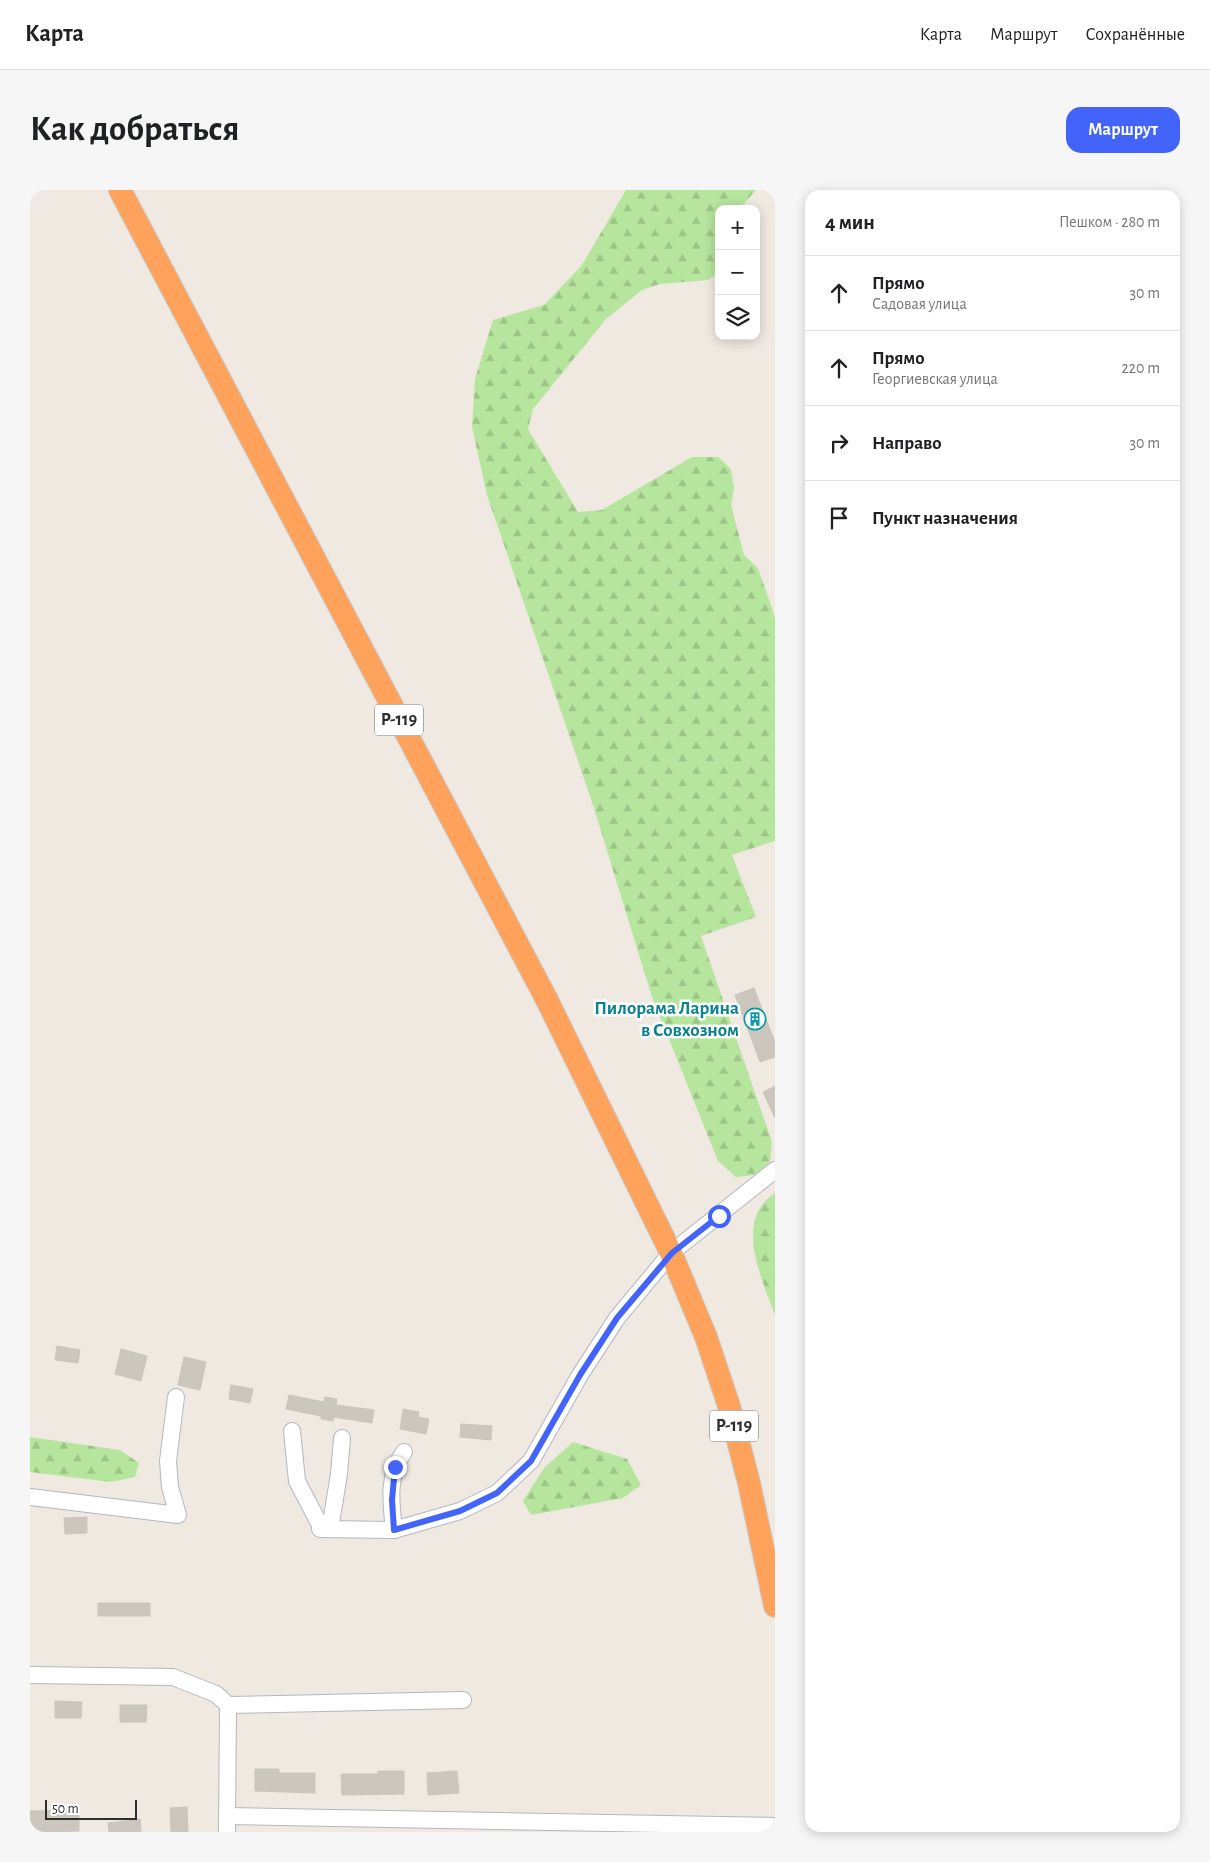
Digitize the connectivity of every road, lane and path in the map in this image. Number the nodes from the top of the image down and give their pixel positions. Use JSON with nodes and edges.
{"nodes":[{"id":1,"x":120,"y":190,"type":"edge"},
{"id":2,"x":775,"y":1170,"type":"edge"},
{"id":3,"x":672,"y":1253,"type":"junction"},
{"id":4,"x":176,"y":1397,"type":"dead end"},
{"id":5,"x":292,"y":1431,"type":"dead end"},
{"id":6,"x":342,"y":1438,"type":"dead end"},
{"id":7,"x":404,"y":1452,"type":"dead end"},
{"id":8,"x":30,"y":1496,"type":"edge"},
{"id":9,"x":324,"y":1529,"type":"junction"},
{"id":10,"x":394,"y":1530,"type":"junction"},
{"id":11,"x":771,"y":1567,"type":"edge"},
{"id":12,"x":775,"y":1606,"type":"edge"},
{"id":13,"x":30,"y":1675,"type":"edge"},
{"id":14,"x":463,"y":1700,"type":"dead end"},
{"id":15,"x":228,"y":1704,"type":"junction"},
{"id":16,"x":227,"y":1824,"type":"edge"},
{"id":17,"x":775,"y":1826,"type":"edge"}],
"edges":[{"from":1,"to":3,"type":"highway","number":"Р-119"},
{"from":2,"to":3,"type":"street"},
{"from":3,"to":10,"type":"street"},
{"from":3,"to":11,"type":"highway","number":"Р-119"},
{"from":4,"to":8,"type":"street"},
{"from":5,"to":9,"type":"street"},
{"from":6,"to":9,"type":"street"},
{"from":7,"to":10,"type":"street"},
{"from":9,"to":10,"type":"street"},
{"from":11,"to":12,"type":"highway","number":"Р-119"},
{"from":13,"to":15,"type":"street"},
{"from":14,"to":15,"type":"street"},
{"from":15,"to":16,"type":"street"},
{"from":16,"to":17,"type":"street"}]}
